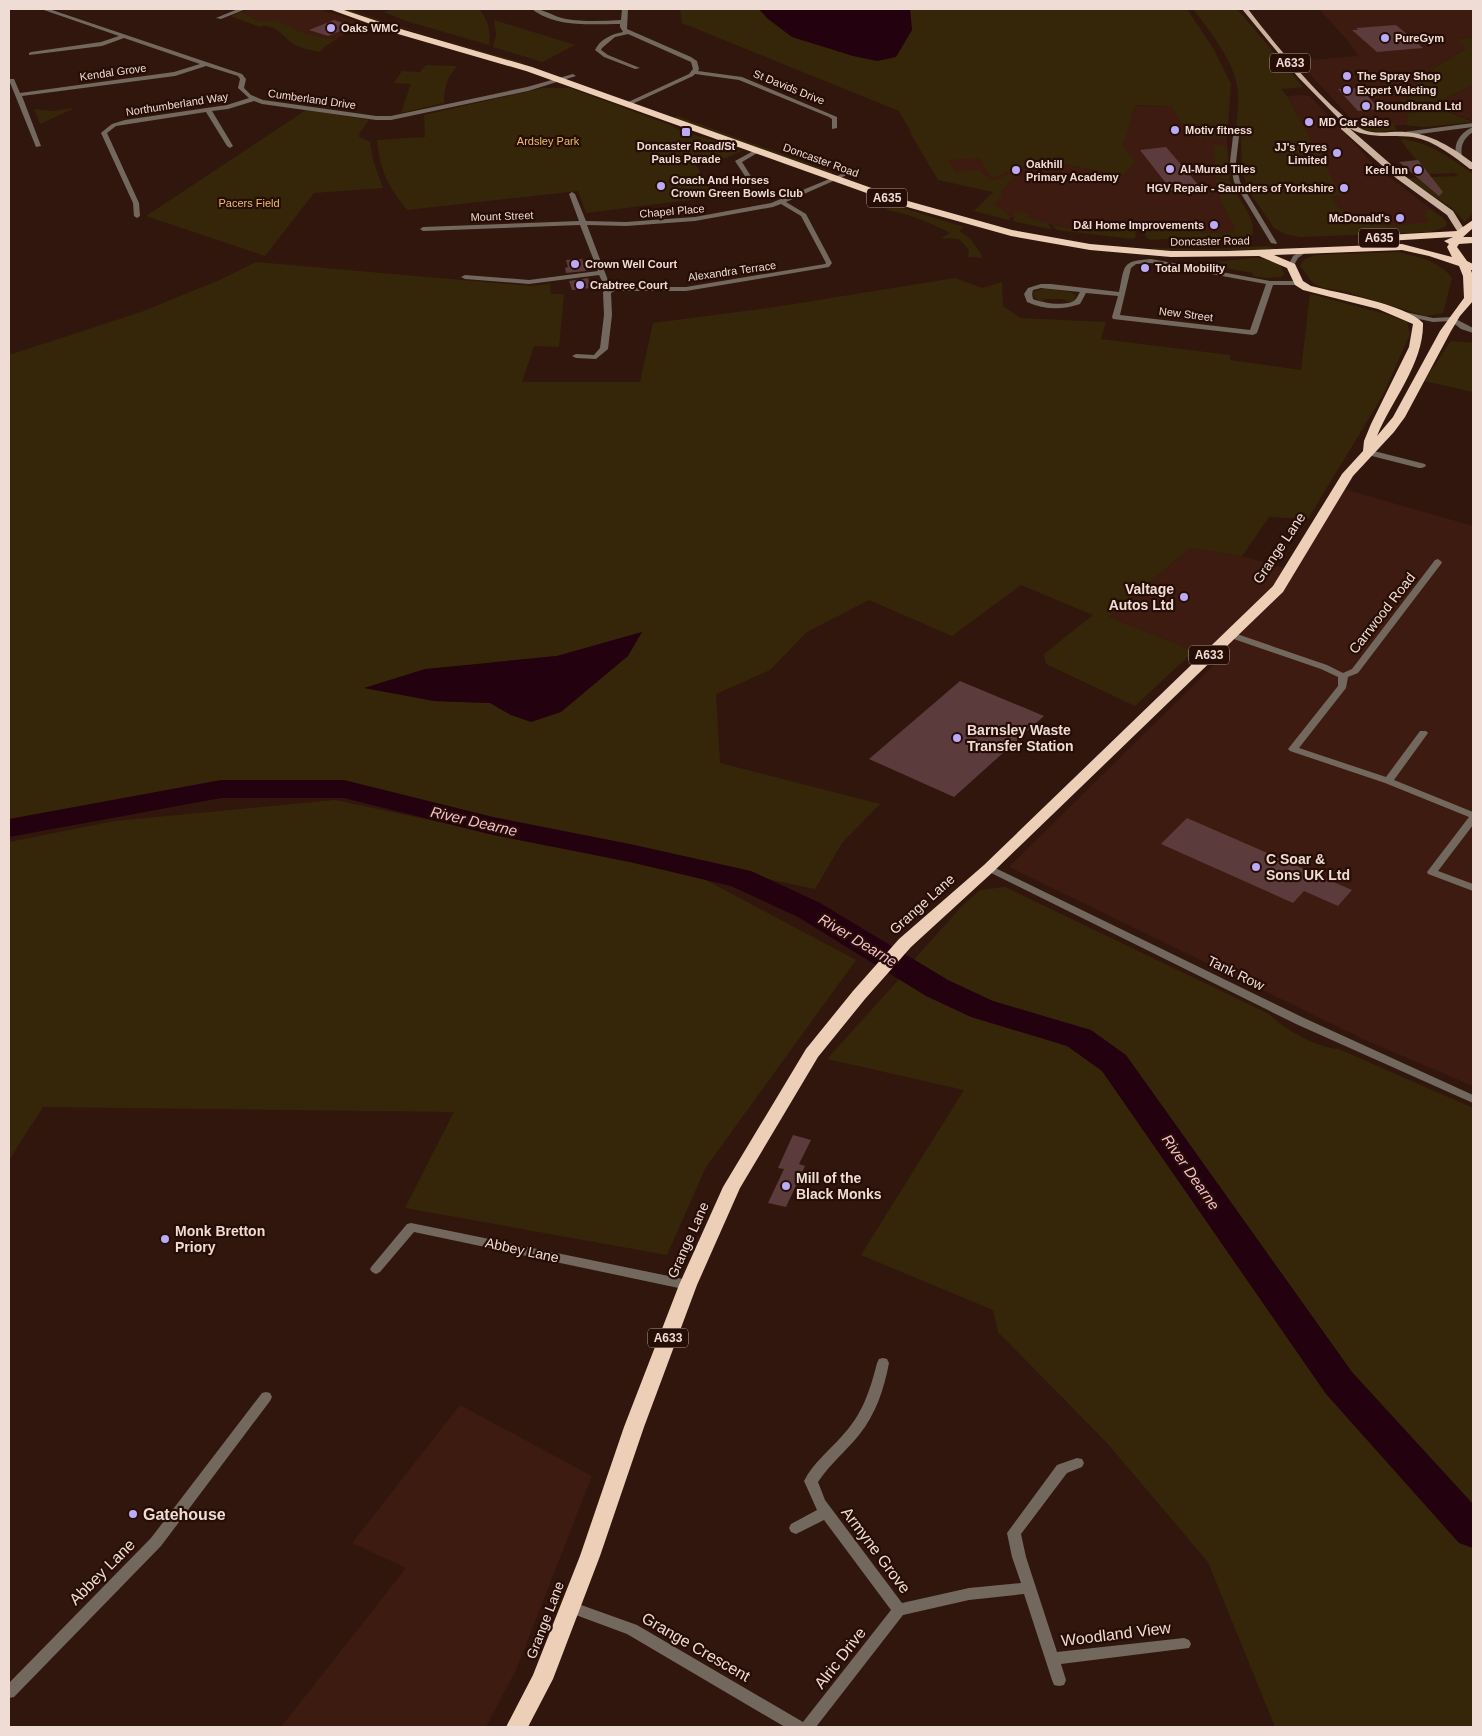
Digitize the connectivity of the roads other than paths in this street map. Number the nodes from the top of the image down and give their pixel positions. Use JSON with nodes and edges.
{"nodes":[{"id":1,"x":44,"y":9,"type":"edge"},
{"id":2,"x":243,"y":9,"type":"edge"},
{"id":3,"x":333,"y":9,"type":"edge"},
{"id":4,"x":355,"y":9,"type":"edge"},
{"id":5,"x":535,"y":9,"type":"edge"},
{"id":6,"x":625,"y":9,"type":"edge"},
{"id":7,"x":1245,"y":9,"type":"edge"},
{"id":8,"x":219,"y":18,"type":"dead end"},
{"id":9,"x":623,"y":22,"type":"junction"},
{"id":10,"x":628,"y":32,"type":"junction"},
{"id":11,"x":124,"y":36,"type":"junction"},
{"id":12,"x":31,"y":54,"type":"dead end"},
{"id":13,"x":208,"y":63,"type":"junction"},
{"id":14,"x":637,"y":68,"type":"dead end"},
{"id":15,"x":694,"y":72,"type":"junction"},
{"id":16,"x":573,"y":76,"type":"junction"},
{"id":17,"x":558,"y":79,"type":"junction"},
{"id":18,"x":12,"y":80,"type":"dead end"},
{"id":19,"x":19,"y":95,"type":"junction"},
{"id":20,"x":254,"y":99,"type":"junction"},
{"id":21,"x":639,"y":100,"type":"junction"},
{"id":22,"x":628,"y":104,"type":"junction"},
{"id":23,"x":208,"y":110,"type":"junction"},
{"id":24,"x":1338,"y":115,"type":"junction"},
{"id":25,"x":1473,"y":127,"type":"edge"},
{"id":26,"x":834,"y":128,"type":"dead end"},
{"id":27,"x":1404,"y":134,"type":"junction"},
{"id":28,"x":1384,"y":135,"type":"junction"},
{"id":29,"x":1236,"y":136,"type":"dead end"},
{"id":30,"x":38,"y":146,"type":"dead end"},
{"id":31,"x":230,"y":146,"type":"dead end"},
{"id":32,"x":757,"y":151,"type":"junction"},
{"id":33,"x":1372,"y":151,"type":"junction"},
{"id":34,"x":1461,"y":158,"type":"junction"},
{"id":35,"x":1473,"y":165,"type":"edge"},
{"id":36,"x":846,"y":174,"type":"junction"},
{"id":37,"x":749,"y":178,"type":"dead end"},
{"id":38,"x":836,"y":179,"type":"junction"},
{"id":39,"x":572,"y":194,"type":"dead end"},
{"id":40,"x":782,"y":202,"type":"junction"},
{"id":41,"x":137,"y":216,"type":"dead end"},
{"id":42,"x":582,"y":223,"type":"junction"},
{"id":43,"x":1473,"y":223,"type":"edge"},
{"id":44,"x":423,"y":229,"type":"dead end"},
{"id":45,"x":1459,"y":236,"type":"junction"},
{"id":46,"x":1473,"y":240,"type":"edge"},
{"id":47,"x":1274,"y":243,"type":"junction"},
{"id":48,"x":1331,"y":249,"type":"junction"},
{"id":49,"x":1306,"y":250,"type":"junction"},
{"id":50,"x":1257,"y":253,"type":"junction"},
{"id":51,"x":1290,"y":266,"type":"junction"},
{"id":52,"x":1468,"y":266,"type":"edge"},
{"id":53,"x":600,"y":274,"type":"junction"},
{"id":54,"x":465,"y":277,"type":"dead end"},
{"id":55,"x":1270,"y":283,"type":"junction"},
{"id":56,"x":1299,"y":283,"type":"junction"},
{"id":57,"x":614,"y":288,"type":"junction"},
{"id":58,"x":1084,"y":291,"type":"junction"},
{"id":59,"x":1120,"y":294,"type":"junction"},
{"id":60,"x":1471,"y":297,"type":"edge"},
{"id":61,"x":1378,"y":307,"type":"junction"},
{"id":62,"x":1452,"y":319,"type":"junction"},
{"id":63,"x":1473,"y":331,"type":"edge"},
{"id":64,"x":576,"y":356,"type":"dead end"},
{"id":65,"x":1367,"y":452,"type":"junction"},
{"id":66,"x":1422,"y":466,"type":"dead end"},
{"id":67,"x":1438,"y":562,"type":"dead end"},
{"id":68,"x":1231,"y":635,"type":"junction"},
{"id":69,"x":1343,"y":676,"type":"junction"},
{"id":70,"x":1423,"y":733,"type":"dead end"},
{"id":71,"x":1388,"y":781,"type":"junction"},
{"id":72,"x":1473,"y":815,"type":"edge"},
{"id":73,"x":1473,"y":819,"type":"edge"},
{"id":74,"x":989,"y":868,"type":"junction"},
{"id":75,"x":1473,"y":888,"type":"edge"},
{"id":76,"x":1473,"y":1098,"type":"edge"},
{"id":77,"x":376,"y":1269,"type":"dead end"},
{"id":78,"x":688,"y":1285,"type":"junction"},
{"id":79,"x":883,"y":1363,"type":"dead end"},
{"id":80,"x":266,"y":1397,"type":"dead end"},
{"id":81,"x":1078,"y":1463,"type":"dead end"},
{"id":82,"x":826,"y":1512,"type":"junction"},
{"id":83,"x":796,"y":1528,"type":"dead end"},
{"id":84,"x":1029,"y":1588,"type":"junction"},
{"id":85,"x":570,"y":1607,"type":"junction"},
{"id":86,"x":899,"y":1610,"type":"junction"},
{"id":87,"x":1184,"y":1644,"type":"dead end"},
{"id":88,"x":1052,"y":1659,"type":"junction"},
{"id":89,"x":1058,"y":1680,"type":"dead end"},
{"id":90,"x":9,"y":1692,"type":"edge"},
{"id":91,"x":517,"y":1727,"type":"edge"},
{"id":92,"x":798,"y":1727,"type":"edge"},
{"id":93,"x":808,"y":1727,"type":"edge"}],
"edges":[{"from":1,"to":11,"type":"street","name":"Cumberland Drive"},
{"from":2,"to":8,"type":"street"},
{"from":3,"to":17,"type":"highway","name":"Doncaster Road","number":"A635"},
{"from":4,"to":16,"type":"highway","name":"Doncaster Road","number":"A635"},
{"from":5,"to":9,"type":"street"},
{"from":6,"to":9,"type":"street"},
{"from":7,"to":24,"type":"main road","number":"A633"},
{"from":9,"to":10,"type":"street"},
{"from":10,"to":14,"type":"street"},
{"from":10,"to":15,"type":"street"},
{"from":11,"to":12,"type":"street"},
{"from":11,"to":13,"type":"street","name":"Cumberland Drive"},
{"from":13,"to":19,"type":"street","name":"Kendal Grove"},
{"from":13,"to":20,"type":"street","name":"Cumberland Drive"},
{"from":15,"to":21,"type":"street"},
{"from":15,"to":26,"type":"street","name":"St Davids Drive"},
{"from":16,"to":17,"type":"street","name":"Cumberland Drive"},
{"from":16,"to":21,"type":"highway","name":"Doncaster Road","number":"A635"},
{"from":17,"to":20,"type":"street","name":"Cumberland Drive"},
{"from":17,"to":22,"type":"highway","name":"Doncaster Road","number":"A635"},
{"from":18,"to":19,"type":"street"},
{"from":19,"to":30,"type":"street"},
{"from":20,"to":23,"type":"street","name":"Northumberland Way"},
{"from":21,"to":22,"type":"street"},
{"from":21,"to":36,"type":"highway","name":"Doncaster Road","number":"A635"},
{"from":22,"to":32,"type":"highway","name":"Doncaster Road","number":"A635"},
{"from":23,"to":31,"type":"street"},
{"from":23,"to":41,"type":"street","name":"Northumberland Way"},
{"from":24,"to":28,"type":"main road","number":"A633"},
{"from":24,"to":33,"type":"main road","number":"A633"},
{"from":25,"to":27,"type":"street"},
{"from":25,"to":34,"type":"street"},
{"from":27,"to":28,"type":"main road","number":"A633"},
{"from":27,"to":34,"type":"main road","number":"A633"},
{"from":28,"to":33,"type":"main road"},
{"from":29,"to":47,"type":"street"},
{"from":32,"to":37,"type":"street"},
{"from":32,"to":38,"type":"highway","name":"Doncaster Road","number":"A635"},
{"from":33,"to":45,"type":"main road","number":"A633"},
{"from":34,"to":35,"type":"main road","number":"A633"},
{"from":36,"to":38,"type":"street","name":"Chapel Place"},
{"from":36,"to":47,"type":"highway","name":"Doncaster Road","number":"A635"},
{"from":38,"to":40,"type":"street","name":"Chapel Place"},
{"from":38,"to":50,"type":"highway","name":"Doncaster Road","number":"A635"},
{"from":39,"to":42,"type":"street"},
{"from":40,"to":42,"type":"street","name":"Chapel Place"},
{"from":40,"to":57,"type":"street","name":"Alexandra Terrace"},
{"from":42,"to":44,"type":"street","name":"Mount Street"},
{"from":42,"to":53,"type":"street"},
{"from":43,"to":45,"type":"highway"},
{"from":45,"to":46,"type":"highway","name":"Doncaster Road"},
{"from":45,"to":47,"type":"highway","name":"Doncaster Road","number":"A635"},
{"from":45,"to":52,"type":"highway"},
{"from":47,"to":48,"type":"highway"},
{"from":48,"to":49,"type":"highway","name":"Doncaster Road","number":"A635"},
{"from":48,"to":52,"type":"highway","name":"Doncaster Road","number":"A635"},
{"from":49,"to":50,"type":"highway","name":"Doncaster Road","number":"A635"},
{"from":49,"to":51,"type":"street"},
{"from":50,"to":51,"type":"highway"},
{"from":51,"to":56,"type":"highway"},
{"from":52,"to":60,"type":"highway","number":"A633"},
{"from":53,"to":54,"type":"street"},
{"from":53,"to":57,"type":"street","name":"Alexandra Terrace"},
{"from":55,"to":56,"type":"street","name":"Doncaster Road"},
{"from":55,"to":59,"type":"street","name":"Doncaster Road"},
{"from":55,"to":59,"type":"street","name":"New Street"},
{"from":56,"to":61,"type":"highway","number":"A633"},
{"from":57,"to":64,"type":"street"},
{"from":58,"to":58,"type":"street"},
{"from":58,"to":59,"type":"street"},
{"from":60,"to":62,"type":"highway","name":"Grange Lane","number":"A633"},
{"from":61,"to":62,"type":"street"},
{"from":61,"to":65,"type":"highway","number":"A633"},
{"from":62,"to":63,"type":"street"},
{"from":62,"to":65,"type":"highway","name":"Grange Lane","number":"A633"},
{"from":65,"to":66,"type":"street"},
{"from":65,"to":68,"type":"highway","name":"Grange Lane","number":"A633"},
{"from":67,"to":69,"type":"street","name":"Carrwood Road"},
{"from":68,"to":69,"type":"street"},
{"from":68,"to":74,"type":"highway","name":"Grange Lane","number":"A633"},
{"from":69,"to":71,"type":"street"},
{"from":70,"to":71,"type":"street"},
{"from":71,"to":72,"type":"street"},
{"from":73,"to":75,"type":"street"},
{"from":74,"to":76,"type":"street","name":"Tank Row"},
{"from":74,"to":78,"type":"highway","name":"Grange Lane","number":"A633"},
{"from":77,"to":78,"type":"street","name":"Abbey Lane"},
{"from":78,"to":85,"type":"highway","name":"Grange Lane","number":"A633"},
{"from":79,"to":82,"type":"street","name":"Armyne Grove"},
{"from":80,"to":90,"type":"street","name":"Abbey Lane"},
{"from":81,"to":84,"type":"street","name":"Woodland View"},
{"from":82,"to":83,"type":"street","name":"Armyne Grove"},
{"from":82,"to":86,"type":"street","name":"Armyne Grove"},
{"from":84,"to":86,"type":"street"},
{"from":84,"to":88,"type":"street","name":"Woodland View"},
{"from":85,"to":91,"type":"highway","name":"Grange Lane","number":"A633"},
{"from":85,"to":92,"type":"street","name":"Grange Crescent"},
{"from":86,"to":93,"type":"street","name":"Alric Drive"},
{"from":87,"to":88,"type":"street","name":"Woodland View"},
{"from":88,"to":89,"type":"street","name":"Woodland View"}]}
